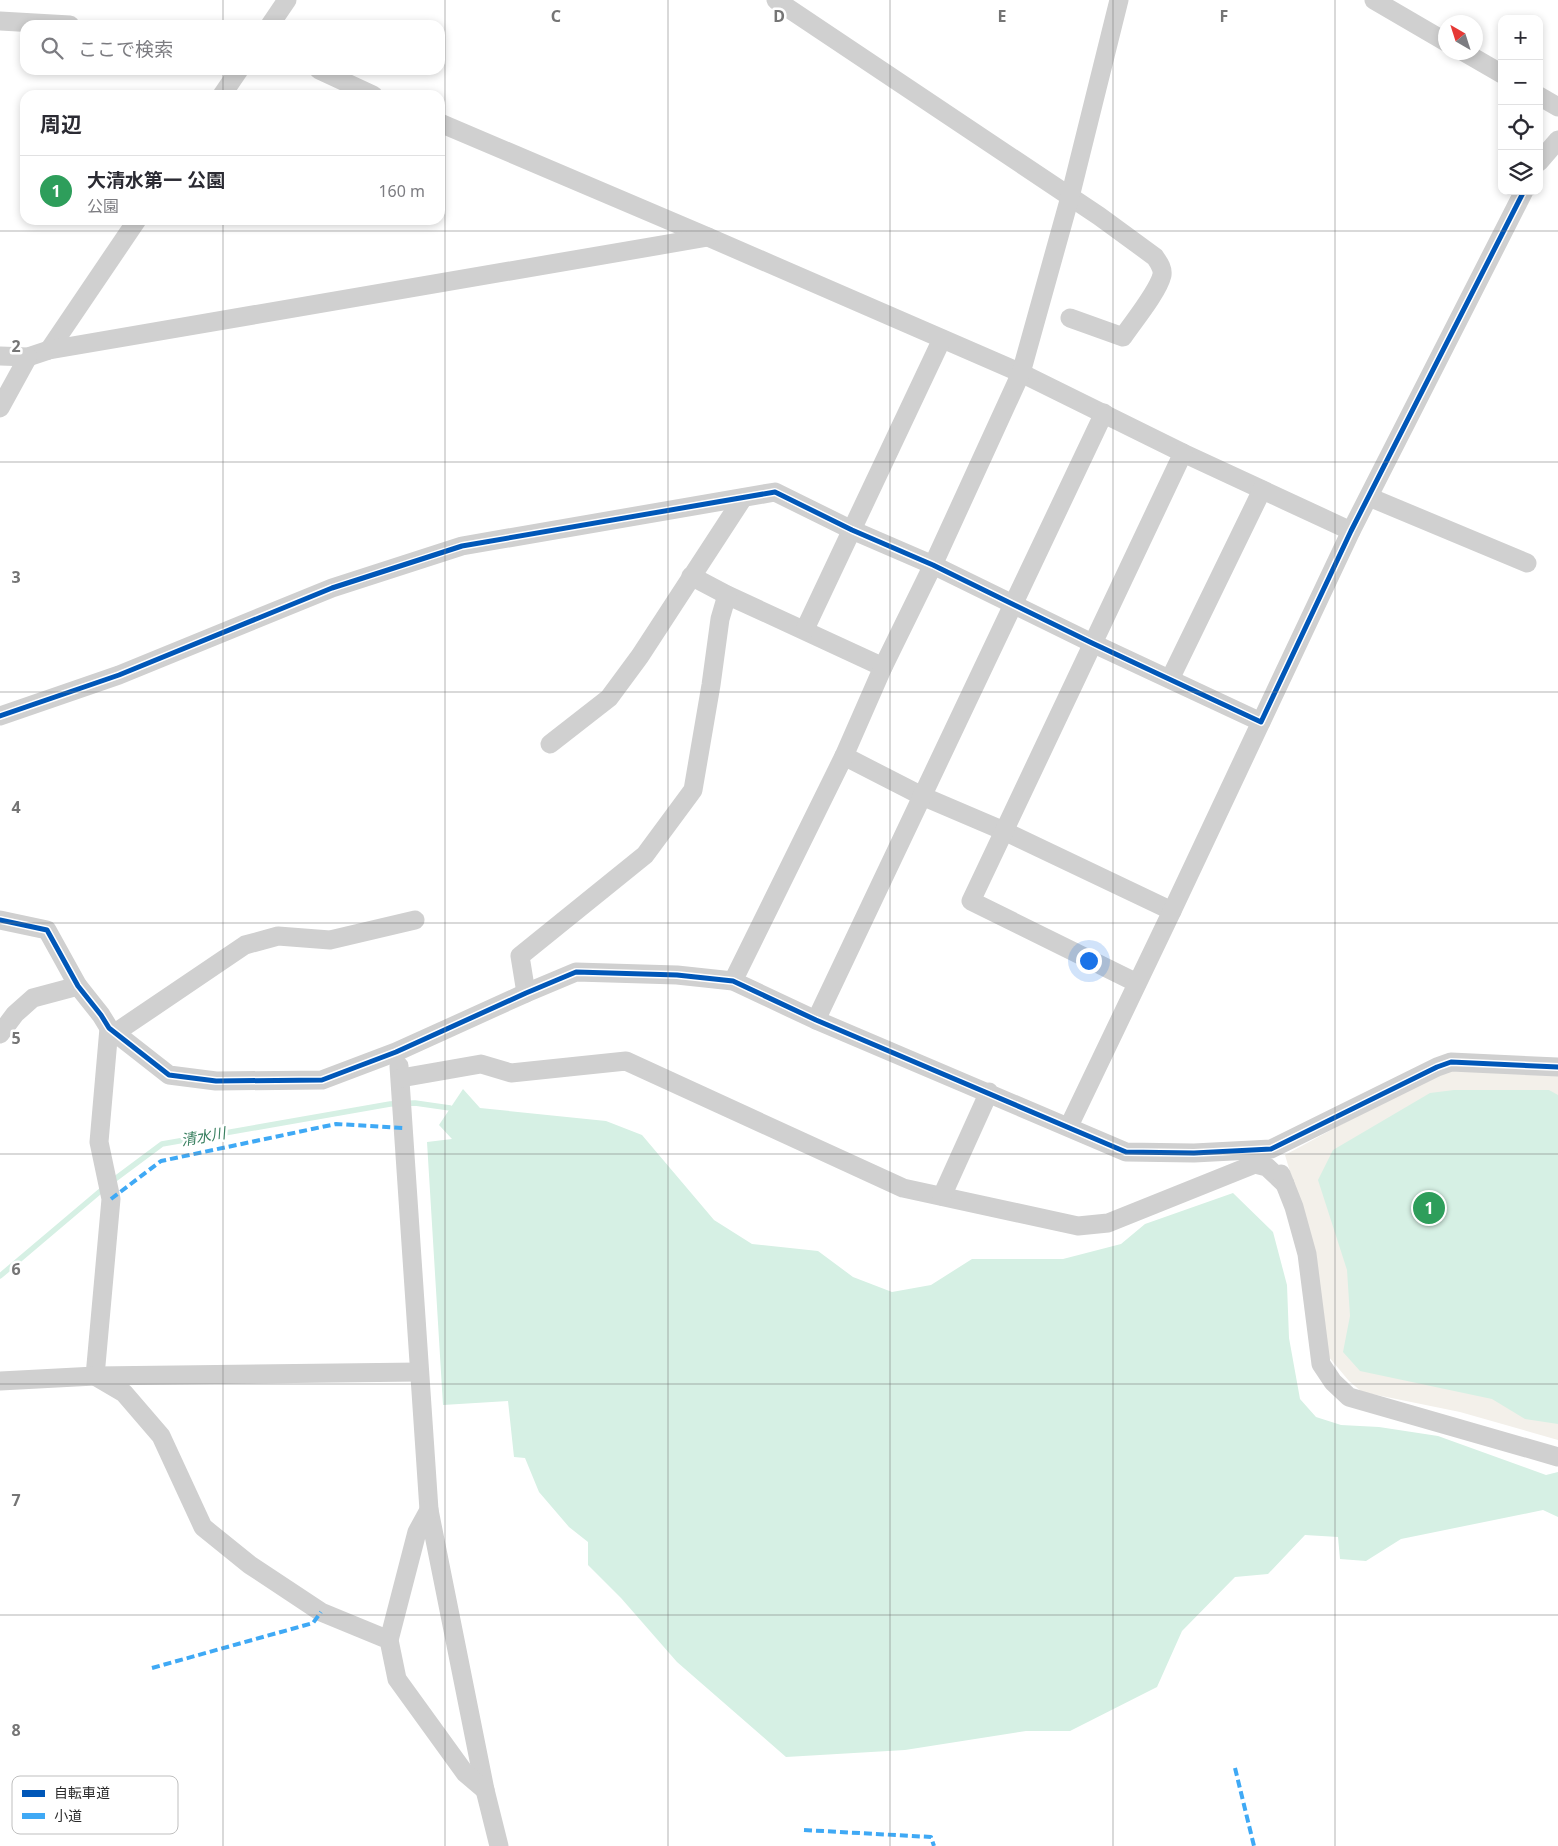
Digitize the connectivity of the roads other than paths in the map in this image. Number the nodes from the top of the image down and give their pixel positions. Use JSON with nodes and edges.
{"nodes":[{"id":1,"x":287,"y":0,"type":"edge"},
{"id":2,"x":776,"y":0,"type":"edge"},
{"id":3,"x":1119,"y":0,"type":"edge"},
{"id":4,"x":1374,"y":0,"type":"edge"},
{"id":5,"x":273,"y":20,"type":"edge"},
{"id":6,"x":0,"y":21,"type":"edge"},
{"id":7,"x":20,"y":22,"type":"edge"},
{"id":8,"x":1438,"y":37,"type":"edge"},
{"id":9,"x":1478,"y":60,"type":"edge"},
{"id":10,"x":1498,"y":72,"type":"edge"},
{"id":11,"x":236,"y":75,"type":"edge"},
{"id":12,"x":330,"y":75,"type":"edge"},
{"id":13,"x":225,"y":90,"type":"edge"},
{"id":14,"x":362,"y":90,"type":"edge"},
{"id":15,"x":1543,"y":98,"type":"edge"},
{"id":16,"x":1558,"y":107,"type":"edge"},
{"id":17,"x":445,"y":125,"type":"edge"},
{"id":18,"x":1558,"y":140,"type":"edge"},
{"id":19,"x":1543,"y":157,"type":"edge"},
{"id":20,"x":1522,"y":195,"type":"edge"},
{"id":21,"x":1070,"y":197,"type":"junction"},
{"id":22,"x":134,"y":225,"type":"edge"},
{"id":23,"x":708,"y":237,"type":"junction"},
{"id":24,"x":1070,"y":318,"type":"dead end"},
{"id":25,"x":942,"y":339,"type":"junction"},
{"id":26,"x":49,"y":350,"type":"junction"},
{"id":27,"x":0,"y":356,"type":"edge"},
{"id":28,"x":28,"y":357,"type":"junction"},
{"id":29,"x":1021,"y":373,"type":"junction"},
{"id":30,"x":0,"y":408,"type":"edge"},
{"id":31,"x":1104,"y":413,"type":"junction"},
{"id":32,"x":1183,"y":453,"type":"junction"},
{"id":33,"x":1262,"y":490,"type":"junction"},
{"id":34,"x":1368,"y":497,"type":"junction"},
{"id":35,"x":743,"y":498,"type":"junction"},
{"id":36,"x":852,"y":530,"type":"junction"},
{"id":37,"x":1351,"y":531,"type":"junction"},
{"id":38,"x":1527,"y":563,"type":"dead end"},
{"id":39,"x":933,"y":565,"type":"junction"},
{"id":40,"x":691,"y":576,"type":"junction"},
{"id":41,"x":727,"y":595,"type":"junction"},
{"id":42,"x":1012,"y":604,"type":"junction"},
{"id":43,"x":804,"y":629,"type":"junction"},
{"id":44,"x":1092,"y":643,"type":"junction"},
{"id":45,"x":883,"y":667,"type":"junction"},
{"id":46,"x":1170,"y":679,"type":"junction"},
{"id":47,"x":0,"y":716,"type":"edge"},
{"id":48,"x":1261,"y":722,"type":"junction"},
{"id":49,"x":550,"y":744,"type":"dead end"},
{"id":50,"x":844,"y":756,"type":"junction"},
{"id":51,"x":922,"y":796,"type":"junction"},
{"id":52,"x":1004,"y":832,"type":"junction"},
{"id":53,"x":1172,"y":911,"type":"junction"},
{"id":54,"x":0,"y":920,"type":"edge"},
{"id":55,"x":415,"y":920,"type":"dead end"},
{"id":56,"x":732,"y":981,"type":"junction"},
{"id":57,"x":1137,"y":982,"type":"junction"},
{"id":58,"x":78,"y":986,"type":"junction"},
{"id":59,"x":526,"y":993,"type":"junction"},
{"id":60,"x":816,"y":1020,"type":"junction"},
{"id":61,"x":112,"y":1030,"type":"junction"},
{"id":62,"x":0,"y":1034,"type":"edge"},
{"id":63,"x":396,"y":1052,"type":"junction"},
{"id":64,"x":1558,"y":1068,"type":"edge"},
{"id":65,"x":401,"y":1084,"type":"junction"},
{"id":66,"x":989,"y":1092,"type":"junction"},
{"id":67,"x":1069,"y":1126,"type":"junction"},
{"id":68,"x":1271,"y":1149,"type":"junction"},
{"id":69,"x":1285,"y":1184,"type":"junction"},
{"id":70,"x":942,"y":1196,"type":"junction"},
{"id":71,"x":418,"y":1372,"type":"junction"},
{"id":72,"x":96,"y":1376,"type":"junction"},
{"id":73,"x":0,"y":1381,"type":"edge"},
{"id":74,"x":1558,"y":1457,"type":"edge"},
{"id":75,"x":429,"y":1510,"type":"junction"},
{"id":76,"x":389,"y":1640,"type":"junction"},
{"id":77,"x":485,"y":1790,"type":"junction"},
{"id":78,"x":499,"y":1846,"type":"edge"}],
"edges":[{"from":1,"to":5,"type":"street"},
{"from":2,"to":21,"type":"street"},
{"from":3,"to":21,"type":"street"},
{"from":4,"to":8,"type":"street"},
{"from":6,"to":7,"type":"street"},
{"from":9,"to":10,"type":"street"},
{"from":11,"to":13,"type":"street"},
{"from":12,"to":14,"type":"street"},
{"from":15,"to":16,"type":"street"},
{"from":17,"to":23,"type":"street"},
{"from":18,"to":19,"type":"street"},
{"from":20,"to":34,"type":"street"},
{"from":21,"to":24,"type":"street"},
{"from":21,"to":29,"type":"street"},
{"from":22,"to":26,"type":"street"},
{"from":23,"to":25,"type":"street"},
{"from":23,"to":26,"type":"street"},
{"from":25,"to":29,"type":"street"},
{"from":25,"to":36,"type":"street"},
{"from":26,"to":28,"type":"street"},
{"from":27,"to":28,"type":"street"},
{"from":28,"to":30,"type":"street"},
{"from":29,"to":31,"type":"street"},
{"from":29,"to":39,"type":"street"},
{"from":31,"to":32,"type":"street"},
{"from":31,"to":42,"type":"street"},
{"from":32,"to":33,"type":"street"},
{"from":32,"to":44,"type":"street"},
{"from":33,"to":37,"type":"street"},
{"from":33,"to":46,"type":"street"},
{"from":34,"to":37,"type":"street"},
{"from":34,"to":38,"type":"street"},
{"from":35,"to":36,"type":"street"},
{"from":35,"to":40,"type":"street"},
{"from":35,"to":47,"type":"street"},
{"from":36,"to":39,"type":"street"},
{"from":36,"to":43,"type":"street"},
{"from":37,"to":48,"type":"street"},
{"from":39,"to":42,"type":"street"},
{"from":39,"to":45,"type":"street"},
{"from":40,"to":41,"type":"street"},
{"from":40,"to":49,"type":"street"},
{"from":41,"to":43,"type":"street"},
{"from":41,"to":59,"type":"street"},
{"from":42,"to":44,"type":"street"},
{"from":42,"to":51,"type":"street"},
{"from":43,"to":45,"type":"street"},
{"from":44,"to":46,"type":"street"},
{"from":44,"to":52,"type":"street"},
{"from":45,"to":50,"type":"street"},
{"from":46,"to":48,"type":"street"},
{"from":48,"to":53,"type":"street"},
{"from":50,"to":51,"type":"street"},
{"from":50,"to":56,"type":"street"},
{"from":51,"to":52,"type":"street"},
{"from":51,"to":60,"type":"street"},
{"from":52,"to":53,"type":"street"},
{"from":52,"to":57,"type":"street"},
{"from":53,"to":57,"type":"street"},
{"from":54,"to":58,"type":"street"},
{"from":55,"to":61,"type":"street"},
{"from":56,"to":59,"type":"street"},
{"from":56,"to":60,"type":"street"},
{"from":57,"to":67,"type":"street"},
{"from":58,"to":61,"type":"street"},
{"from":58,"to":62,"type":"street"},
{"from":59,"to":63,"type":"street"},
{"from":60,"to":66,"type":"street"},
{"from":61,"to":63,"type":"street"},
{"from":61,"to":72,"type":"street"},
{"from":63,"to":65,"type":"street"},
{"from":64,"to":68,"type":"street"},
{"from":65,"to":70,"type":"street"},
{"from":65,"to":71,"type":"street"},
{"from":66,"to":67,"type":"street"},
{"from":66,"to":70,"type":"street"},
{"from":67,"to":68,"type":"street"},
{"from":68,"to":69,"type":"street"},
{"from":69,"to":70,"type":"street"},
{"from":69,"to":74,"type":"street"},
{"from":71,"to":72,"type":"street"},
{"from":71,"to":75,"type":"street"},
{"from":72,"to":73,"type":"street"},
{"from":72,"to":76,"type":"street"},
{"from":75,"to":76,"type":"street"},
{"from":75,"to":77,"type":"street"},
{"from":76,"to":77,"type":"street"},
{"from":77,"to":78,"type":"street"}]}
